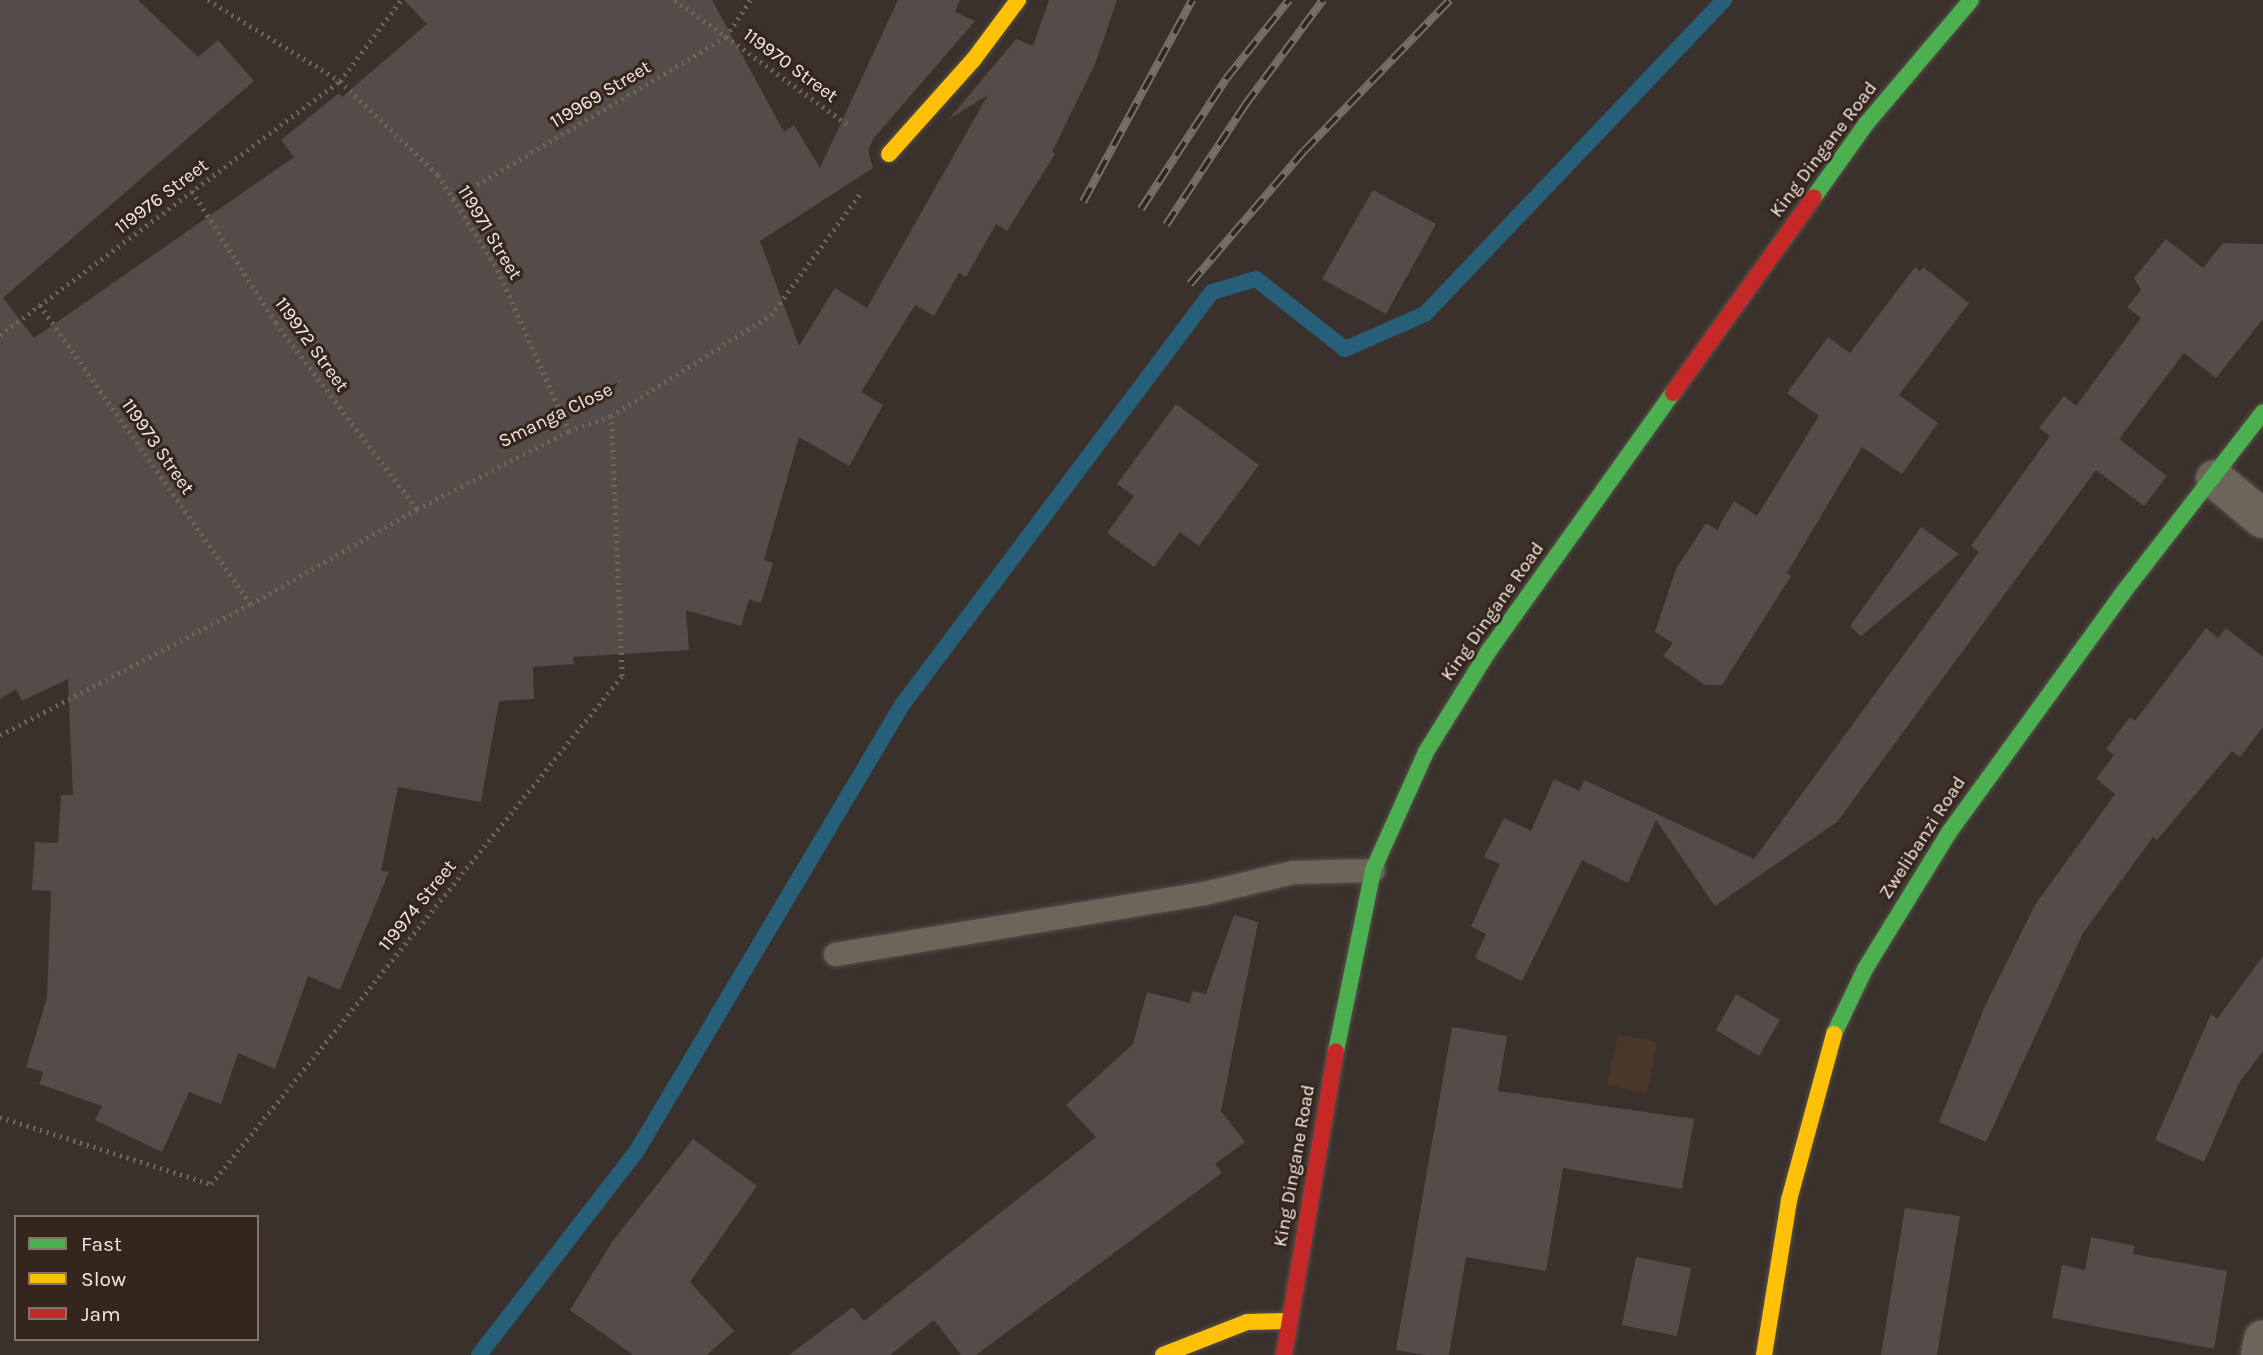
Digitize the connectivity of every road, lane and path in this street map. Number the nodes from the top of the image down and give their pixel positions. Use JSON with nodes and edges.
{"nodes":[{"id":1,"x":208,"y":0,"type":"edge"},
{"id":2,"x":401,"y":0,"type":"edge"},
{"id":3,"x":675,"y":0,"type":"edge"},
{"id":4,"x":750,"y":0,"type":"edge"},
{"id":5,"x":1018,"y":0,"type":"edge"},
{"id":6,"x":1971,"y":0,"type":"edge"},
{"id":7,"x":727,"y":37,"type":"junction"},
{"id":8,"x":340,"y":81,"type":"junction"},
{"id":9,"x":889,"y":154,"type":"junction"},
{"id":10,"x":192,"y":191,"type":"junction"},
{"id":11,"x":453,"y":199,"type":"junction"},
{"id":12,"x":40,"y":305,"type":"junction"},
{"id":13,"x":0,"y":335,"type":"edge"},
{"id":14,"x":2263,"y":412,"type":"edge"},
{"id":15,"x":611,"y":416,"type":"junction"},
{"id":16,"x":569,"y":431,"type":"junction"},
{"id":17,"x":2215,"y":479,"type":"junction"},
{"id":18,"x":417,"y":509,"type":"junction"},
{"id":19,"x":2263,"y":519,"type":"edge"},
{"id":20,"x":251,"y":604,"type":"junction"},
{"id":21,"x":0,"y":735,"type":"edge"},
{"id":22,"x":1373,"y":870,"type":"junction"},
{"id":23,"x":835,"y":954,"type":"dead end"},
{"id":24,"x":0,"y":1117,"type":"edge"},
{"id":25,"x":1288,"y":1321,"type":"junction"},
{"id":26,"x":2263,"y":1339,"type":"edge"},
{"id":27,"x":1163,"y":1355,"type":"edge"},
{"id":28,"x":1284,"y":1355,"type":"edge"},
{"id":29,"x":1765,"y":1355,"type":"edge"},
{"id":30,"x":2260,"y":1355,"type":"edge"}],
"edges":[{"from":1,"to":8,"type":"path","name":"119971 Street"},
{"from":2,"to":8,"type":"path","name":"119976 Street"},
{"from":3,"to":7,"type":"path","name":"119970 Street"},
{"from":4,"to":7,"type":"path","name":"119969 Street"},
{"from":5,"to":9,"type":"street"},
{"from":6,"to":22,"type":"street","name":"King Dingane Road"},
{"from":7,"to":9,"type":"path","name":"119970 Street"},
{"from":7,"to":11,"type":"path","name":"119969 Street"},
{"from":8,"to":10,"type":"path","name":"119976 Street"},
{"from":8,"to":11,"type":"path","name":"119971 Street"},
{"from":9,"to":15,"type":"path","name":"Smanga Close"},
{"from":10,"to":12,"type":"path","name":"119976 Street"},
{"from":10,"to":18,"type":"path","name":"119972 Street"},
{"from":11,"to":16,"type":"path","name":"119971 Street"},
{"from":12,"to":13,"type":"path","name":"119976 Street"},
{"from":12,"to":20,"type":"path","name":"119973 Street"},
{"from":14,"to":17,"type":"street","name":"Zwelibanzi Road"},
{"from":15,"to":16,"type":"path","name":"Smanga Close"},
{"from":15,"to":24,"type":"path","name":"119974 Street"},
{"from":16,"to":18,"type":"path","name":"Smanga Close"},
{"from":17,"to":19,"type":"street"},
{"from":17,"to":29,"type":"street","name":"Zwelibanzi Road"},
{"from":18,"to":20,"type":"path","name":"Smanga Close"},
{"from":20,"to":21,"type":"path","name":"Smanga Close"},
{"from":22,"to":23,"type":"lane"},
{"from":22,"to":25,"type":"street","name":"King Dingane Road"},
{"from":25,"to":27,"type":"street"},
{"from":25,"to":28,"type":"street","name":"King Dingane Road"},
{"from":26,"to":30,"type":"street"}]}
